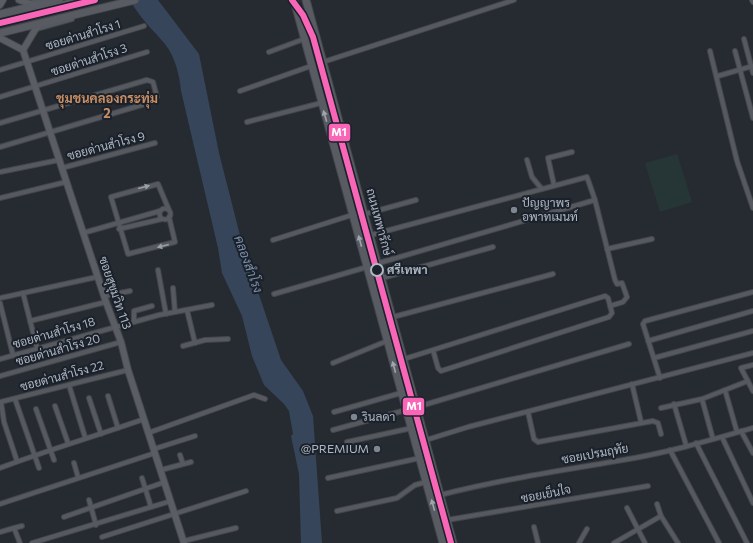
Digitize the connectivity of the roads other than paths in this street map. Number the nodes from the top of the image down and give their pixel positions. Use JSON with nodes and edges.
{"nodes":[{"id":1,"x":3,"y":0,"type":"edge"},
{"id":2,"x":19,"y":0,"type":"edge"},
{"id":3,"x":44,"y":0,"type":"edge"},
{"id":4,"x":58,"y":0,"type":"edge"},
{"id":5,"x":82,"y":0,"type":"edge"},
{"id":6,"x":122,"y":0,"type":"edge"},
{"id":7,"x":135,"y":0,"type":"edge"},
{"id":8,"x":294,"y":0,"type":"edge"},
{"id":9,"x":306,"y":0,"type":"edge"},
{"id":10,"x":514,"y":0,"type":"edge"},
{"id":11,"x":30,"y":4,"type":"junction"},
{"id":12,"x":0,"y":5,"type":"edge"},
{"id":13,"x":110,"y":8,"type":"dead end"},
{"id":14,"x":0,"y":14,"type":"edge"},
{"id":15,"x":0,"y":21,"type":"edge"},
{"id":16,"x":144,"y":26,"type":"dead end"},
{"id":17,"x":37,"y":27,"type":"junction"},
{"id":18,"x":0,"y":29,"type":"edge"},
{"id":19,"x":0,"y":33,"type":"edge"},
{"id":20,"x":0,"y":38,"type":"edge"},
{"id":21,"x":304,"y":39,"type":"junction"},
{"id":22,"x":744,"y":39,"type":"dead end"},
{"id":23,"x":23,"y":50,"type":"junction"},
{"id":24,"x":710,"y":51,"type":"dead end"},
{"id":25,"x":735,"y":51,"type":"dead end"},
{"id":26,"x":147,"y":52,"type":"dead end"},
{"id":27,"x":269,"y":52,"type":"dead end"},
{"id":28,"x":323,"y":62,"type":"junction"},
{"id":29,"x":28,"y":63,"type":"junction"},
{"id":30,"x":311,"y":66,"type":"junction"},
{"id":31,"x":752,"y":66,"type":"edge"},
{"id":32,"x":0,"y":70,"type":"edge"},
{"id":33,"x":740,"y":70,"type":"junction"},
{"id":34,"x":753,"y":73,"type":"edge"},
{"id":35,"x":718,"y":76,"type":"junction"},
{"id":36,"x":36,"y":88,"type":"junction"},
{"id":37,"x":240,"y":90,"type":"dead end"},
{"id":38,"x":0,"y":97,"type":"edge"},
{"id":39,"x":321,"y":103,"type":"junction"},
{"id":40,"x":43,"y":111,"type":"junction"},
{"id":41,"x":753,"y":118,"type":"edge"},
{"id":42,"x":247,"y":122,"type":"dead end"},
{"id":43,"x":0,"y":124,"type":"edge"},
{"id":44,"x":50,"y":132,"type":"junction"},
{"id":45,"x":155,"y":143,"type":"dead end"},
{"id":46,"x":0,"y":147,"type":"edge"},
{"id":47,"x":572,"y":152,"type":"dead end"},
{"id":48,"x":60,"y":160,"type":"junction"},
{"id":49,"x":527,"y":160,"type":"dead end"},
{"id":50,"x":62,"y":168,"type":"junction"},
{"id":51,"x":0,"y":172,"type":"edge"},
{"id":52,"x":66,"y":182,"type":"junction"},
{"id":53,"x":554,"y":185,"type":"junction"},
{"id":54,"x":541,"y":188,"type":"junction"},
{"id":55,"x":0,"y":198,"type":"edge"},
{"id":56,"x":416,"y":200,"type":"dead end"},
{"id":57,"x":595,"y":200,"type":"junction"},
{"id":58,"x":753,"y":208,"type":"edge"},
{"id":59,"x":169,"y":210,"type":"junction"},
{"id":60,"x":160,"y":211,"type":"junction"},
{"id":61,"x":365,"y":214,"type":"junction"},
{"id":62,"x":352,"y":215,"type":"junction"},
{"id":63,"x":169,"y":217,"type":"junction"},
{"id":64,"x":162,"y":219,"type":"junction"},
{"id":65,"x":118,"y":223,"type":"junction"},
{"id":66,"x":120,"y":230,"type":"junction"},
{"id":67,"x":83,"y":233,"type":"junction"},
{"id":68,"x":371,"y":235,"type":"junction"},
{"id":69,"x":652,"y":239,"type":"dead end"},
{"id":70,"x":273,"y":240,"type":"dead end"},
{"id":71,"x":493,"y":247,"type":"dead end"},
{"id":72,"x":607,"y":249,"type":"junction"},
{"id":73,"x":378,"y":263,"type":"junction"},
{"id":74,"x":366,"y":267,"type":"junction"},
{"id":75,"x":158,"y":270,"type":"dead end"},
{"id":76,"x":553,"y":274,"type":"dead end"},
{"id":77,"x":98,"y":277,"type":"junction"},
{"id":78,"x":382,"y":278,"type":"junction"},
{"id":79,"x":173,"y":288,"type":"dead end"},
{"id":80,"x":130,"y":291,"type":"dead end"},
{"id":81,"x":753,"y":292,"type":"edge"},
{"id":82,"x":23,"y":293,"type":"junction"},
{"id":83,"x":274,"y":294,"type":"dead end"},
{"id":84,"x":0,"y":298,"type":"edge"},
{"id":85,"x":105,"y":299,"type":"junction"},
{"id":86,"x":0,"y":303,"type":"edge"},
{"id":87,"x":212,"y":305,"type":"dead end"},
{"id":88,"x":152,"y":306,"type":"dead end"},
{"id":89,"x":610,"y":306,"type":"junction"},
{"id":90,"x":187,"y":310,"type":"junction"},
{"id":91,"x":753,"y":311,"type":"edge"},
{"id":92,"x":175,"y":312,"type":"junction"},
{"id":93,"x":166,"y":314,"type":"junction"},
{"id":94,"x":393,"y":317,"type":"junction"},
{"id":95,"x":30,"y":321,"type":"junction"},
{"id":96,"x":134,"y":322,"type":"junction"},
{"id":97,"x":114,"y":327,"type":"junction"},
{"id":98,"x":753,"y":331,"type":"edge"},
{"id":99,"x":228,"y":339,"type":"dead end"},
{"id":100,"x":648,"y":340,"type":"junction"},
{"id":101,"x":387,"y":341,"type":"junction"},
{"id":102,"x":121,"y":342,"type":"junction"},
{"id":103,"x":195,"y":343,"type":"junction"},
{"id":104,"x":629,"y":344,"type":"dead end"},
{"id":105,"x":183,"y":346,"type":"dead end"},
{"id":106,"x":37,"y":348,"type":"junction"},
{"id":107,"x":433,"y":350,"type":"junction"},
{"id":108,"x":753,"y":353,"type":"edge"},
{"id":109,"x":13,"y":355,"type":"junction"},
{"id":110,"x":654,"y":358,"type":"junction"},
{"id":111,"x":0,"y":359,"type":"edge"},
{"id":112,"x":404,"y":359,"type":"junction"},
{"id":113,"x":333,"y":363,"type":"dead end"},
{"id":114,"x":753,"y":365,"type":"edge"},
{"id":115,"x":128,"y":370,"type":"junction"},
{"id":116,"x":0,"y":376,"type":"edge"},
{"id":117,"x":660,"y":378,"type":"junction"},
{"id":118,"x":748,"y":381,"type":"junction"},
{"id":119,"x":632,"y":384,"type":"junction"},
{"id":120,"x":69,"y":385,"type":"junction"},
{"id":121,"x":752,"y":388,"type":"edge"},
{"id":122,"x":725,"y":390,"type":"junction"},
{"id":123,"x":401,"y":392,"type":"junction"},
{"id":124,"x":108,"y":396,"type":"dead end"},
{"id":125,"x":90,"y":398,"type":"dead end"},
{"id":126,"x":15,"y":399,"type":"junction"},
{"id":127,"x":265,"y":399,"type":"dead end"},
{"id":128,"x":702,"y":399,"type":"junction"},
{"id":129,"x":1,"y":402,"type":"edge"},
{"id":130,"x":674,"y":404,"type":"junction"},
{"id":131,"x":55,"y":406,"type":"dead end"},
{"id":132,"x":417,"y":407,"type":"junction"},
{"id":133,"x":661,"y":408,"type":"dead end"},
{"id":134,"x":36,"y":409,"type":"dead end"},
{"id":135,"x":406,"y":410,"type":"junction"},
{"id":136,"x":334,"y":412,"type":"dead end"},
{"id":137,"x":528,"y":412,"type":"junction"},
{"id":138,"x":144,"y":419,"type":"junction"},
{"id":139,"x":641,"y":422,"type":"junction"},
{"id":140,"x":118,"y":428,"type":"junction"},
{"id":141,"x":412,"y":428,"type":"junction"},
{"id":142,"x":753,"y":428,"type":"edge"},
{"id":143,"x":333,"y":430,"type":"dead end"},
{"id":144,"x":739,"y":432,"type":"junction"},
{"id":145,"x":148,"y":433,"type":"junction"},
{"id":146,"x":101,"y":434,"type":"junction"},
{"id":147,"x":661,"y":434,"type":"dead end"},
{"id":148,"x":195,"y":436,"type":"dead end"},
{"id":149,"x":85,"y":437,"type":"junction"},
{"id":150,"x":722,"y":437,"type":"junction"},
{"id":151,"x":713,"y":439,"type":"junction"},
{"id":152,"x":426,"y":440,"type":"junction"},
{"id":153,"x":347,"y":442,"type":"dead end"},
{"id":154,"x":68,"y":443,"type":"junction"},
{"id":155,"x":696,"y":443,"type":"junction"},
{"id":156,"x":686,"y":445,"type":"junction"},
{"id":157,"x":51,"y":449,"type":"junction"},
{"id":158,"x":670,"y":450,"type":"junction"},
{"id":159,"x":154,"y":451,"type":"junction"},
{"id":160,"x":753,"y":453,"type":"edge"},
{"id":161,"x":34,"y":455,"type":"junction"},
{"id":162,"x":180,"y":455,"type":"dead end"},
{"id":163,"x":420,"y":458,"type":"junction"},
{"id":164,"x":54,"y":460,"type":"dead end"},
{"id":165,"x":17,"y":461,"type":"junction"},
{"id":166,"x":191,"y":462,"type":"dead end"},
{"id":167,"x":74,"y":463,"type":"dead end"},
{"id":168,"x":183,"y":464,"type":"junction"},
{"id":169,"x":0,"y":467,"type":"edge"},
{"id":170,"x":39,"y":468,"type":"dead end"},
{"id":171,"x":161,"y":470,"type":"junction"},
{"id":172,"x":78,"y":478,"type":"junction"},
{"id":173,"x":142,"y":478,"type":"dead end"},
{"id":174,"x":328,"y":478,"type":"dead end"},
{"id":175,"x":165,"y":482,"type":"junction"},
{"id":176,"x":427,"y":482,"type":"junction"},
{"id":177,"x":648,"y":486,"type":"dead end"},
{"id":178,"x":146,"y":490,"type":"junction"},
{"id":179,"x":246,"y":492,"type":"dead end"},
{"id":180,"x":440,"y":495,"type":"junction"},
{"id":181,"x":89,"y":500,"type":"dead end"},
{"id":182,"x":171,"y":501,"type":"junction"},
{"id":183,"x":753,"y":503,"type":"edge"},
{"id":184,"x":0,"y":504,"type":"edge"},
{"id":185,"x":657,"y":504,"type":"dead end"},
{"id":186,"x":151,"y":507,"type":"junction"},
{"id":187,"x":92,"y":508,"type":"junction"},
{"id":188,"x":627,"y":508,"type":"dead end"},
{"id":189,"x":337,"y":511,"type":"dead end"},
{"id":190,"x":175,"y":514,"type":"junction"},
{"id":191,"x":661,"y":516,"type":"junction"},
{"id":192,"x":64,"y":517,"type":"dead end"},
{"id":193,"x":447,"y":520,"type":"junction"},
{"id":194,"x":96,"y":524,"type":"junction"},
{"id":195,"x":22,"y":526,"type":"dead end"},
{"id":196,"x":534,"y":527,"type":"dead end"},
{"id":197,"x":14,"y":528,"type":"junction"},
{"id":198,"x":236,"y":528,"type":"dead end"},
{"id":199,"x":586,"y":529,"type":"dead end"},
{"id":200,"x":638,"y":529,"type":"junction"},
{"id":201,"x":0,"y":532,"type":"edge"},
{"id":202,"x":102,"y":538,"type":"dead end"},
{"id":203,"x":184,"y":542,"type":"edge"},
{"id":204,"x":20,"y":543,"type":"edge"},
{"id":205,"x":32,"y":543,"type":"edge"},
{"id":206,"x":443,"y":543,"type":"edge"},
{"id":207,"x":453,"y":543,"type":"edge"},
{"id":208,"x":538,"y":543,"type":"edge"},
{"id":209,"x":579,"y":543,"type":"edge"},
{"id":210,"x":614,"y":543,"type":"edge"},
{"id":211,"x":645,"y":543,"type":"edge"},
{"id":212,"x":678,"y":543,"type":"edge"},
{"id":213,"x":719,"y":543,"type":"edge"},
{"id":214,"x":747,"y":543,"type":"edge"}],
"edges":[{"from":1,"to":12,"type":"main road"},
{"from":2,"to":11,"type":"main road"},
{"from":3,"to":11,"type":"street"},
{"from":4,"to":11,"type":"main road"},
{"from":5,"to":15,"type":"main road"},
{"from":6,"to":18,"type":"main road"},
{"from":7,"to":17,"type":"main road"},
{"from":8,"to":21,"type":"main road","name":"ถนนเทพารักษ์"},
{"from":9,"to":28,"type":"main road","name":"ถนนเทพารักษ์"},
{"from":10,"to":28,"type":"street"},
{"from":11,"to":14,"type":"main road"},
{"from":13,"to":17,"type":"street"},
{"from":16,"to":29,"type":"street","name":"ซอยด่านสำโรง 1"},
{"from":17,"to":19,"type":"main road"},
{"from":17,"to":23,"type":"main road"},
{"from":20,"to":23,"type":"main road"},
{"from":21,"to":27,"type":"street"},
{"from":21,"to":30,"type":"main road","name":"ถนนเทพารักษ์"},
{"from":22,"to":31,"type":"street"},
{"from":23,"to":29,"type":"main road","name":"ซอยสุขุมวิท 113"},
{"from":24,"to":35,"type":"street"},
{"from":25,"to":33,"type":"street"},
{"from":26,"to":36,"type":"street","name":"ซอยด่านสำโรง 3"},
{"from":28,"to":61,"type":"main road","name":"ถนนเทพารักษ์"},
{"from":29,"to":32,"type":"street","name":"ซอยด่านสำโรง 1"},
{"from":29,"to":36,"type":"main road","name":"ซอยสุขุมวิท 113"},
{"from":30,"to":37,"type":"street"},
{"from":30,"to":39,"type":"main road","name":"ถนนเทพารักษ์"},
{"from":31,"to":33,"type":"street"},
{"from":31,"to":34,"type":"street"},
{"from":33,"to":35,"type":"street"},
{"from":33,"to":41,"type":"street"},
{"from":35,"to":58,"type":"street"},
{"from":36,"to":38,"type":"street","name":"ซอยด่านสำโรง 3"},
{"from":36,"to":40,"type":"main road","name":"ซอยสุขุมวิท 113"},
{"from":39,"to":42,"type":"street"},
{"from":62,"to":39,"type":"main road","name":"ถนนเทพารักษ์","one_way":true},
{"from":40,"to":43,"type":"street"},
{"from":40,"to":44,"type":"main road","name":"ซอยสุขุมวิท 113"},
{"from":40,"to":44,"type":"street"},
{"from":44,"to":46,"type":"street"},
{"from":44,"to":48,"type":"main road","name":"ซอยสุขุมวิท 113"},
{"from":45,"to":50,"type":"street","name":"ซอยด่านสำโรง 9"},
{"from":47,"to":53,"type":"street"},
{"from":48,"to":50,"type":"main road","name":"ซอยสุขุมวิท 113"},
{"from":48,"to":51,"type":"street"},
{"from":49,"to":54,"type":"street"},
{"from":50,"to":52,"type":"main road","name":"ซอยสุขุมวิท 113"},
{"from":52,"to":55,"type":"street"},
{"from":52,"to":67,"type":"main road","name":"ซอยสุขุมวิท 113"},
{"from":53,"to":54,"type":"street"},
{"from":53,"to":57,"type":"street"},
{"from":54,"to":68,"type":"street"},
{"from":56,"to":61,"type":"street"},
{"from":57,"to":72,"type":"street"},
{"from":57,"to":73,"type":"street"},
{"from":59,"to":60,"type":"street"},
{"from":59,"to":63,"type":"street"},
{"from":65,"to":59,"type":"street","one_way":true},
{"from":60,"to":64,"type":"street"},
{"from":60,"to":65,"type":"street"},
{"from":61,"to":62,"type":"street"},
{"from":61,"to":68,"type":"main road","name":"ถนนเทพารักษ์"},
{"from":62,"to":70,"type":"street"},
{"from":74,"to":62,"type":"main road","name":"ถนนเทพารักษ์","one_way":true},
{"from":63,"to":64,"type":"street"},
{"from":63,"to":66,"type":"street","one_way":true},
{"from":64,"to":66,"type":"street"},
{"from":65,"to":66,"type":"street"},
{"from":65,"to":67,"type":"street"},
{"from":67,"to":77,"type":"main road","name":"ซอยสุขุมวิท 113"},
{"from":68,"to":73,"type":"main road","name":"ถนนเทพารักษ์"},
{"from":69,"to":72,"type":"street"},
{"from":71,"to":78,"type":"street"},
{"from":72,"to":89,"type":"street"},
{"from":73,"to":78,"type":"main road","name":"ถนนเทพารักษ์"},
{"from":74,"to":83,"type":"street"},
{"from":74,"to":101,"type":"main road","name":"ถนนเทพารักษ์"},
{"from":75,"to":93,"type":"street"},
{"from":76,"to":94,"type":"street"},
{"from":77,"to":82,"type":"street"},
{"from":77,"to":85,"type":"main road","name":"ซอยสุขุมวิท 113"},
{"from":78,"to":94,"type":"main road","name":"ถนนเทพารักษ์"},
{"from":79,"to":92,"type":"street"},
{"from":80,"to":85,"type":"street"},
{"from":81,"to":100,"type":"street"},
{"from":82,"to":84,"type":"street"},
{"from":82,"to":95,"type":"street"},
{"from":85,"to":95,"type":"street"},
{"from":85,"to":97,"type":"main road","name":"ซอยสุขุมวิท 113"},
{"from":86,"to":109,"type":"street"},
{"from":87,"to":90,"type":"street","name":"ซอยด่านสำโรง 18"},
{"from":88,"to":96,"type":"street"},
{"from":89,"to":107,"type":"street"},
{"from":89,"to":107,"type":"street"},
{"from":90,"to":92,"type":"street","name":"ซอยด่านสำโรง 18"},
{"from":90,"to":103,"type":"street"},
{"from":91,"to":100,"type":"street"},
{"from":92,"to":93,"type":"street","name":"ซอยด่านสำโรง 18"},
{"from":93,"to":96,"type":"street","name":"ซอยด่านสำโรง 18"},
{"from":94,"to":112,"type":"main road","name":"ถนนเทพารักษ์"},
{"from":95,"to":106,"type":"street"},
{"from":96,"to":97,"type":"street","name":"ซอยด่านสำโรง 18"},
{"from":97,"to":102,"type":"main road","name":"ซอยสุขุมวิท 113"},
{"from":97,"to":106,"type":"street","name":"ซอยด่านสำโรง 18"},
{"from":98,"to":110,"type":"street"},
{"from":99,"to":103,"type":"street"},
{"from":100,"to":110,"type":"street"},
{"from":101,"to":113,"type":"street"},
{"from":123,"to":101,"type":"main road","name":"ถนนเทพารักษ์","one_way":true},
{"from":102,"to":115,"type":"main road","name":"ซอยสุขุมวิท 113"},
{"from":102,"to":116,"type":"street","name":"ซอยด่านสำโรง 20"},
{"from":103,"to":105,"type":"street"},
{"from":104,"to":132,"type":"street"},
{"from":106,"to":109,"type":"street","name":"ซอยด่านสำโรง 18"},
{"from":107,"to":112,"type":"street"},
{"from":108,"to":117,"type":"street"},
{"from":109,"to":111,"type":"street","name":"ซอยด่านสำโรง 18"},
{"from":110,"to":117,"type":"street"},
{"from":112,"to":132,"type":"main road","name":"ถนนเทพารักษ์"},
{"from":114,"to":118,"type":"street"},
{"from":115,"to":120,"type":"street","name":"ซอยด่านสำโรง 22"},
{"from":115,"to":138,"type":"main road","name":"ซอยสุขุมวิท 113"},
{"from":117,"to":119,"type":"street"},
{"from":118,"to":121,"type":"street"},
{"from":118,"to":122,"type":"street"},
{"from":119,"to":137,"type":"street"},
{"from":119,"to":139,"type":"street"},
{"from":120,"to":126,"type":"street","name":"ซอยด่านสำโรง 22"},
{"from":120,"to":149,"type":"street"},
{"from":122,"to":128,"type":"street"},
{"from":122,"to":144,"type":"street"},
{"from":123,"to":135,"type":"main road","name":"ถนนเทพารักษ์"},
{"from":123,"to":136,"type":"street"},
{"from":124,"to":140,"type":"street"},
{"from":125,"to":146,"type":"street"},
{"from":126,"to":129,"type":"street","name":"ซอยด่านสำโรง 22"},
{"from":126,"to":161,"type":"street"},
{"from":127,"to":145,"type":"street"},
{"from":128,"to":130,"type":"street"},
{"from":128,"to":151,"type":"street"},
{"from":129,"to":165,"type":"street"},
{"from":130,"to":133,"type":"street"},
{"from":130,"to":156,"type":"street"},
{"from":131,"to":154,"type":"street"},
{"from":132,"to":152,"type":"main road","name":"ถนนเทพารักษ์"},
{"from":134,"to":157,"type":"street"},
{"from":135,"to":141,"type":"main road","name":"ถนนเทพารักษ์"},
{"from":135,"to":143,"type":"street"},
{"from":137,"to":139,"type":"street"},
{"from":137,"to":152,"type":"street"},
{"from":138,"to":140,"type":"street"},
{"from":138,"to":145,"type":"main road","name":"ซอยสุขุมวิท 113"},
{"from":139,"to":147,"type":"street"},
{"from":140,"to":146,"type":"street"},
{"from":141,"to":153,"type":"street"},
{"from":141,"to":163,"type":"main road","name":"ถนนเทพารักษ์"},
{"from":142,"to":144,"type":"street","name":"ซอยเปรมฤทัย"},
{"from":144,"to":150,"type":"street","name":"ซอยเปรมฤทัย"},
{"from":144,"to":160,"type":"street"},
{"from":145,"to":159,"type":"main road","name":"ซอยสุขุมวิท 113"},
{"from":146,"to":149,"type":"street"},
{"from":148,"to":159,"type":"street"},
{"from":149,"to":154,"type":"street"},
{"from":150,"to":151,"type":"street","name":"ซอยเปรมฤทัย"},
{"from":150,"to":183,"type":"street"},
{"from":151,"to":155,"type":"street","name":"ซอยเปรมฤทัย"},
{"from":152,"to":180,"type":"main road","name":"ถนนเทพารักษ์"},
{"from":154,"to":157,"type":"street"},
{"from":155,"to":156,"type":"street","name":"ซอยเปรมฤทัย"},
{"from":155,"to":214,"type":"street"},
{"from":156,"to":158,"type":"street","name":"ซอยเปรมฤทัย"},
{"from":157,"to":161,"type":"street"},
{"from":157,"to":164,"type":"street"},
{"from":158,"to":180,"type":"street","name":"ซอยเปรมฤทัย"},
{"from":158,"to":213,"type":"street"},
{"from":159,"to":171,"type":"main road","name":"ซอยสุขุมวิท 113"},
{"from":159,"to":172,"type":"street"},
{"from":161,"to":165,"type":"street"},
{"from":161,"to":170,"type":"street"},
{"from":162,"to":168,"type":"street"},
{"from":163,"to":174,"type":"street"},
{"from":163,"to":176,"type":"main road","name":"ถนนเทพารักษ์"},
{"from":165,"to":169,"type":"street"},
{"from":166,"to":168,"type":"street"},
{"from":167,"to":172,"type":"street"},
{"from":168,"to":171,"type":"street"},
{"from":171,"to":175,"type":"main road","name":"ซอยสุขุมวิท 113"},
{"from":172,"to":184,"type":"street"},
{"from":173,"to":178,"type":"street"},
{"from":175,"to":178,"type":"street"},
{"from":175,"to":182,"type":"main road","name":"ซอยสุขุมวิท 113"},
{"from":176,"to":189,"type":"street"},
{"from":206,"to":176,"type":"main road","name":"ถนนเทพารักษ์","one_way":true},
{"from":177,"to":193,"type":"street","name":"ซอยเย็นใจ"},
{"from":178,"to":186,"type":"street"},
{"from":178,"to":187,"type":"street"},
{"from":179,"to":190,"type":"street"},
{"from":180,"to":193,"type":"main road","name":"ถนนเทพารักษ์"},
{"from":181,"to":187,"type":"street"},
{"from":182,"to":186,"type":"street"},
{"from":182,"to":190,"type":"main road","name":"ซอยสุขุมวิท 113"},
{"from":185,"to":191,"type":"street"},
{"from":186,"to":194,"type":"street"},
{"from":187,"to":192,"type":"street"},
{"from":187,"to":194,"type":"street"},
{"from":188,"to":200,"type":"street"},
{"from":190,"to":202,"type":"street"},
{"from":190,"to":203,"type":"main road","name":"ซอยสุขุมวิท 113"},
{"from":191,"to":200,"type":"street"},
{"from":191,"to":212,"type":"street"},
{"from":193,"to":207,"type":"main road","name":"ถนนเทพารักษ์"},
{"from":194,"to":205,"type":"street"},
{"from":195,"to":197,"type":"street"},
{"from":196,"to":208,"type":"street"},
{"from":197,"to":201,"type":"street"},
{"from":197,"to":204,"type":"street"},
{"from":198,"to":203,"type":"street"},
{"from":199,"to":209,"type":"street"},
{"from":200,"to":210,"type":"street"},
{"from":200,"to":211,"type":"street"}]}
